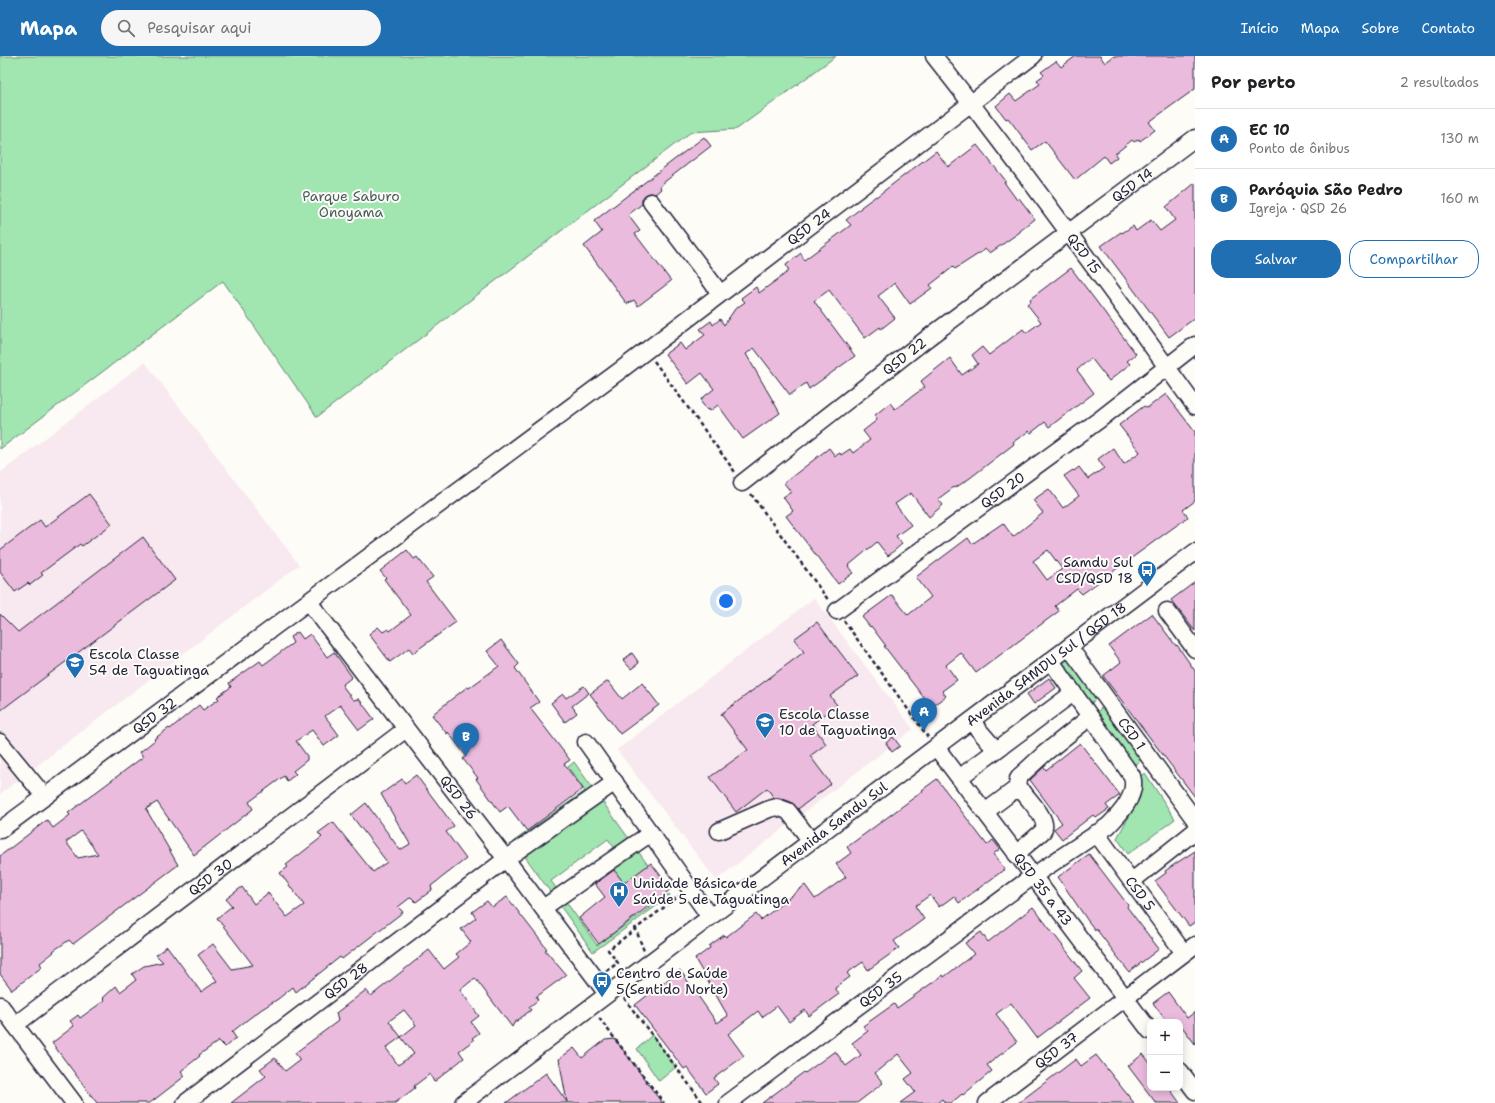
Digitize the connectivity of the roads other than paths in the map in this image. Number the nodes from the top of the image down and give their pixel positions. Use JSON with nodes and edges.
{"nodes":[{"id":1,"x":934,"y":56,"type":"edge"},
{"id":2,"x":1033,"y":56,"type":"edge"},
{"id":3,"x":971,"y":102,"type":"junction"},
{"id":4,"x":1195,"y":138,"type":"edge"},
{"id":5,"x":651,"y":202,"type":"dead end"},
{"id":6,"x":1069,"y":233,"type":"junction"},
{"id":7,"x":720,"y":293,"type":"junction"},
{"id":8,"x":1195,"y":345,"type":"edge"},
{"id":9,"x":645,"y":350,"type":"joint"},
{"id":10,"x":1167,"y":367,"type":"junction"},
{"id":11,"x":1195,"y":406,"type":"edge"},
{"id":12,"x":742,"y":482,"type":"road end"},
{"id":13,"x":1195,"y":552,"type":"edge"},
{"id":14,"x":309,"y":602,"type":"junction"},
{"id":15,"x":837,"y":611,"type":"road end"},
{"id":16,"x":1167,"y":611,"type":"dead end"},
{"id":17,"x":1069,"y":647,"type":"junction"},
{"id":18,"x":1195,"y":649,"type":"edge"},
{"id":19,"x":1051,"y":661,"type":"junction"},
{"id":20,"x":1073,"y":692,"type":"junction"},
{"id":21,"x":1107,"y":698,"type":"junction"},
{"id":22,"x":1089,"y":714,"type":"junction"},
{"id":23,"x":971,"y":721,"type":"junction"},
{"id":24,"x":406,"y":730,"type":"junction"},
{"id":25,"x":586,"y":742,"type":"dead end"},
{"id":26,"x":0,"y":743,"type":"edge"},
{"id":27,"x":936,"y":747,"type":"junction"},
{"id":28,"x":996,"y":750,"type":"junction"},
{"id":29,"x":1152,"y":761,"type":"junction"},
{"id":30,"x":966,"y":772,"type":"dead end"},
{"id":31,"x":1132,"y":776,"type":"junction"},
{"id":32,"x":615,"y":782,"type":"junction"},
{"id":33,"x":1017,"y":790,"type":"junction"},
{"id":34,"x":45,"y":797,"type":"junction"},
{"id":35,"x":985,"y":812,"type":"junction"},
{"id":36,"x":1195,"y":820,"type":"edge"},
{"id":37,"x":0,"y":830,"type":"edge"},
{"id":38,"x":719,"y":831,"type":"dead end"},
{"id":39,"x":1195,"y":831,"type":"edge"},
{"id":40,"x":651,"y":833,"type":"junction"},
{"id":41,"x":1096,"y":833,"type":"junction"},
{"id":42,"x":811,"y":841,"type":"junction"},
{"id":43,"x":1016,"y":854,"type":"junction"},
{"id":44,"x":506,"y":859,"type":"junction"},
{"id":45,"x":1033,"y":876,"type":"junction"},
{"id":46,"x":1132,"y":881,"type":"junction"},
{"id":47,"x":543,"y":908,"type":"junction"},
{"id":48,"x":710,"y":917,"type":"junction"},
{"id":49,"x":1190,"y":949,"type":"edge"},
{"id":50,"x":612,"y":991,"type":"junction"},
{"id":51,"x":1126,"y":999,"type":"junction"},
{"id":52,"x":0,"y":1005,"type":"edge"},
{"id":53,"x":15,"y":1025,"type":"junction"},
{"id":54,"x":1147,"y":1027,"type":"edge"},
{"id":55,"x":1183,"y":1075,"type":"edge"},
{"id":56,"x":1195,"y":1091,"type":"edge"},
{"id":57,"x":74,"y":1103,"type":"edge"},
{"id":58,"x":185,"y":1103,"type":"edge"},
{"id":59,"x":463,"y":1103,"type":"edge"},
{"id":60,"x":728,"y":1103,"type":"edge"},
{"id":61,"x":987,"y":1103,"type":"edge"}],
"edges":[{"from":1,"to":3,"type":"street","name":"QSD 15"},
{"from":2,"to":3,"type":"street","name":"QSD 24"},
{"from":3,"to":6,"type":"street","name":"QSD 15"},
{"from":3,"to":7,"type":"street","name":"QSD 24"},
{"from":4,"to":6,"type":"street","name":"QSD 14"},
{"from":5,"to":7,"type":"street"},
{"from":6,"to":10,"type":"street","name":"QSD 15"},
{"from":6,"to":12,"type":"street","name":"QSD 22"},
{"from":7,"to":9,"type":"street","name":"QSD 24"},
{"from":8,"to":10,"type":"street","name":"QSD 20"},
{"from":9,"to":14,"type":"street","name":"QSD 32"},
{"from":10,"to":11,"type":"street","name":"QSD 15"},
{"from":10,"to":15,"type":"street","name":"QSD 20"},
{"from":13,"to":17,"type":"street","name":"Avenida SAMDU Sul / QSD 18"},
{"from":14,"to":24,"type":"street","name":"QSD 26"},
{"from":14,"to":34,"type":"street","name":"QSD 32"},
{"from":16,"to":18,"type":"street"},
{"from":17,"to":19,"type":"street","name":"Avenida SAMDU Sul / QSD 18"},
{"from":17,"to":21,"type":"street","name":"CSD 1"},
{"from":19,"to":20,"type":"street"},
{"from":19,"to":23,"type":"street","name":"Avenida SAMDU Sul / QSD 18"},
{"from":20,"to":22,"type":"street"},
{"from":20,"to":28,"type":"street"},
{"from":21,"to":22,"type":"street"},
{"from":21,"to":29,"type":"street","name":"CSD 1"},
{"from":22,"to":31,"type":"street"},
{"from":22,"to":33,"type":"street"},
{"from":23,"to":27,"type":"street","name":"Avenida SAMDU Sul / QSD 18"},
{"from":23,"to":28,"type":"street"},
{"from":24,"to":44,"type":"street","name":"QSD 26"},
{"from":24,"to":53,"type":"street","name":"QSD 30"},
{"from":25,"to":32,"type":"street"},
{"from":26,"to":34,"type":"street"},
{"from":27,"to":35,"type":"street","name":"QSD 35 a 43"},
{"from":27,"to":42,"type":"street","name":"Avenida Samdu Sul"},
{"from":28,"to":30,"type":"street"},
{"from":29,"to":31,"type":"street"},
{"from":29,"to":36,"type":"street","name":"CSD 1"},
{"from":31,"to":41,"type":"street","name":"QSD 35"},
{"from":32,"to":40,"type":"street"},
{"from":32,"to":44,"type":"street","name":"QSD 28"},
{"from":33,"to":35,"type":"street"},
{"from":33,"to":43,"type":"street"},
{"from":34,"to":37,"type":"street","name":"QSD 32"},
{"from":35,"to":43,"type":"street","name":"QSD 35 a 43"},
{"from":38,"to":42,"type":"street"},
{"from":39,"to":46,"type":"street"},
{"from":40,"to":47,"type":"street"},
{"from":40,"to":48,"type":"street"},
{"from":41,"to":45,"type":"street","name":"QSD 35"},
{"from":41,"to":46,"type":"street","name":"CSD 5"},
{"from":42,"to":48,"type":"street","name":"Avenida Samdu Sul"},
{"from":43,"to":45,"type":"street","name":"QSD 35 a 43"},
{"from":44,"to":47,"type":"street","name":"QSD 26"},
{"from":44,"to":58,"type":"street","name":"QSD 28"},
{"from":45,"to":51,"type":"street","name":"QSD 35 a 43"},
{"from":45,"to":60,"type":"street","name":"QSD 35"},
{"from":46,"to":49,"type":"street","name":"CSD 5"},
{"from":47,"to":50,"type":"street","name":"QSD 26"},
{"from":48,"to":50,"type":"street","name":"Avenida Samdu Sul"},
{"from":49,"to":51,"type":"street","name":"QSD 37"},
{"from":50,"to":59,"type":"street","name":"Avenida Samdu Sul"},
{"from":51,"to":54,"type":"street","name":"QSD 35 a 43"},
{"from":51,"to":61,"type":"street","name":"QSD 37"},
{"from":52,"to":53,"type":"street"},
{"from":53,"to":57,"type":"street"},
{"from":55,"to":56,"type":"street"}]}
